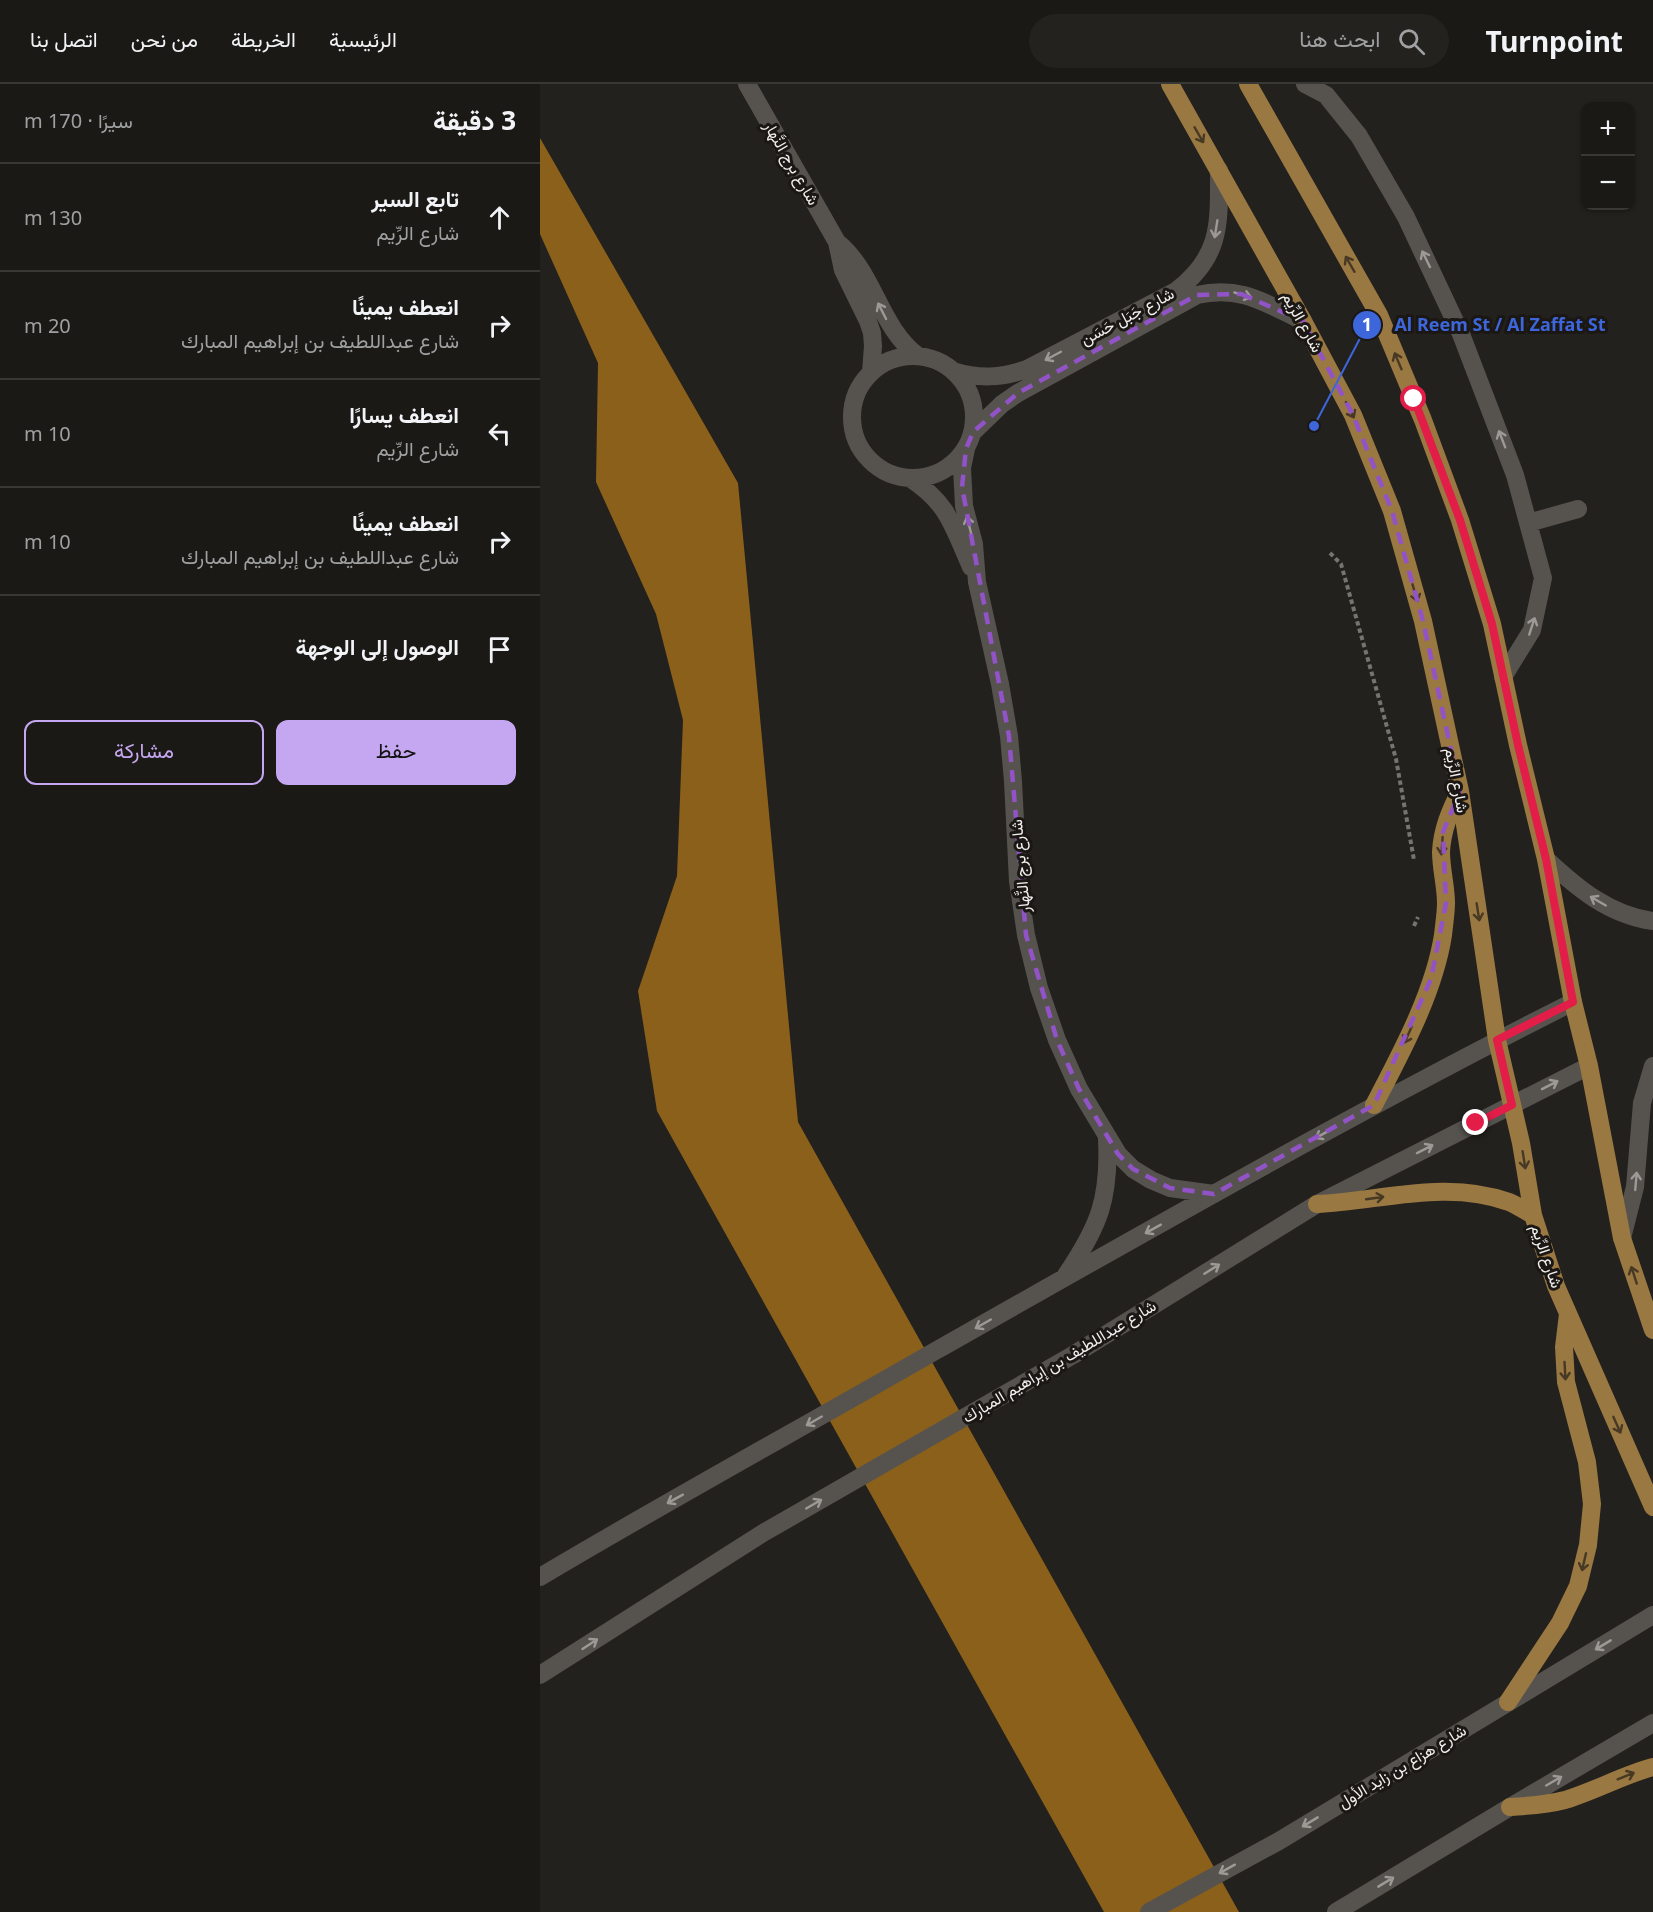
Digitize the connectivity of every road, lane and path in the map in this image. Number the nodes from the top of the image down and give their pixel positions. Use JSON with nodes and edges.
{"nodes":[{"id":1,"x":747,"y":84,"type":"edge"},
{"id":2,"x":1170,"y":84,"type":"edge"},
{"id":3,"x":1248,"y":84,"type":"edge"},
{"id":4,"x":1305,"y":84,"type":"edge"},
{"id":5,"x":1220,"y":170,"type":"junction"},
{"id":6,"x":837,"y":242,"type":"junction"},
{"id":7,"x":1303,"y":321,"type":"junction"},
{"id":8,"x":1089,"y":345,"type":"junction"},
{"id":9,"x":918,"y":356,"type":"junction"},
{"id":10,"x":953,"y":371,"type":"junction"},
{"id":11,"x":871,"y":372,"type":"junction"},
{"id":12,"x":973,"y":432,"type":"junction"},
{"id":13,"x":966,"y":449,"type":"junction"},
{"id":14,"x":911,"y":479,"type":"junction"},
{"id":15,"x":1578,"y":509,"type":"dead end"},
{"id":16,"x":1528,"y":523,"type":"junction"},
{"id":17,"x":1330,"y":553,"type":"dead end"},
{"id":18,"x":978,"y":582,"type":"junction"},
{"id":19,"x":1503,"y":677,"type":"junction"},
{"id":20,"x":1460,"y":791,"type":"junction"},
{"id":21,"x":1546,"y":859,"type":"junction"},
{"id":22,"x":1414,"y":860,"type":"dead end"},
{"id":23,"x":1418,"y":916,"type":"dead end"},
{"id":24,"x":1653,"y":921,"type":"edge"},
{"id":25,"x":1414,"y":926,"type":"dead end"},
{"id":26,"x":1573,"y":1002,"type":"junction"},
{"id":27,"x":1497,"y":1040,"type":"junction"},
{"id":28,"x":1588,"y":1066,"type":"junction"},
{"id":29,"x":1653,"y":1066,"type":"edge"},
{"id":30,"x":1374,"y":1105,"type":"junction"},
{"id":31,"x":1512,"y":1105,"type":"junction"},
{"id":32,"x":1107,"y":1137,"type":"junction"},
{"id":33,"x":1214,"y":1194,"type":"junction"},
{"id":34,"x":1317,"y":1203,"type":"junction"},
{"id":35,"x":1533,"y":1215,"type":"junction"},
{"id":36,"x":1622,"y":1238,"type":"junction"},
{"id":37,"x":1063,"y":1279,"type":"junction"},
{"id":38,"x":1568,"y":1313,"type":"junction"},
{"id":39,"x":1653,"y":1330,"type":"edge"},
{"id":40,"x":1653,"y":1507,"type":"edge"},
{"id":41,"x":540,"y":1577,"type":"edge"},
{"id":42,"x":1653,"y":1615,"type":"edge"},
{"id":43,"x":540,"y":1675,"type":"edge"},
{"id":44,"x":1508,"y":1702,"type":"junction"},
{"id":45,"x":1653,"y":1723,"type":"edge"},
{"id":46,"x":1653,"y":1767,"type":"edge"},
{"id":47,"x":1509,"y":1807,"type":"junction"},
{"id":48,"x":1149,"y":1912,"type":"edge"},
{"id":49,"x":1336,"y":1912,"type":"edge"}],
"edges":[{"from":1,"to":6,"type":"street","name":"شارع برج النَّهار"},
{"from":2,"to":5,"type":"main road","name":"شارع الرِّيم","one_way":true},
{"from":19,"to":3,"type":"main road","one_way":true},
{"from":16,"to":4,"type":"street","one_way":true},
{"from":5,"to":7,"type":"main road","name":"شارع الرِّيم"},
{"from":5,"to":8,"type":"street","name":"شارع جَبَل حَسَن","one_way":true},
{"from":9,"to":6,"type":"street","name":"شارع برج النَّهار","one_way":true},
{"from":6,"to":11,"type":"street","name":"شارع برج النَّهار"},
{"from":8,"to":7,"type":"street","name":"شارع جَبَل حَسَن","one_way":true},
{"from":7,"to":20,"type":"main road","name":"شارع الرِّيم","one_way":true},
{"from":8,"to":10,"type":"street","name":"شارع جَبَل حَسَن","one_way":true},
{"from":8,"to":12,"type":"street","name":"شارع جَبَل حَسَن"},
{"from":9,"to":10,"type":"street"},
{"from":9,"to":11,"type":"street"},
{"from":10,"to":12,"type":"street"},
{"from":11,"to":14,"type":"street"},
{"from":12,"to":13,"type":"street"},
{"from":13,"to":14,"type":"street"},
{"from":18,"to":13,"type":"street","name":"شارع برج النَّهار","one_way":true},
{"from":14,"to":18,"type":"street","name":"شارع برج النَّهار"},
{"from":15,"to":16,"type":"street"},
{"from":19,"to":16,"type":"street","one_way":true},
{"from":17,"to":22,"type":"path"},
{"from":18,"to":32,"type":"street","name":"شارع برج النَّهار"},
{"from":19,"to":21,"type":"main road"},
{"from":20,"to":27,"type":"main road","name":"شارع الرِّيم","one_way":true},
{"from":20,"to":30,"type":"main road","one_way":true},
{"from":24,"to":21,"type":"street","one_way":true},
{"from":21,"to":26,"type":"main road"},
{"from":23,"to":25,"type":"path"},
{"from":26,"to":27,"type":"street"},
{"from":26,"to":28,"type":"main road"},
{"from":27,"to":30,"type":"street"},
{"from":27,"to":31,"type":"main road","name":"شارع الرِّيم"},
{"from":31,"to":28,"type":"street","name":"شارع عبداللطيف بن إبراهيم المبارك","one_way":true},
{"from":28,"to":36,"type":"main road"},
{"from":36,"to":29,"type":"street","one_way":true},
{"from":30,"to":33,"type":"street","one_way":true},
{"from":34,"to":31,"type":"street","name":"شارع عبداللطيف بن إبراهيم المبارك","one_way":true},
{"from":31,"to":35,"type":"main road","name":"شارع الرِّيم","one_way":true},
{"from":32,"to":33,"type":"street","name":"شارع برج النَّهار"},
{"from":32,"to":37,"type":"street","name":"شارع برج النَّهار"},
{"from":33,"to":37,"type":"street","one_way":true},
{"from":34,"to":35,"type":"main road","one_way":true},
{"from":43,"to":34,"type":"street","name":"شارع عبداللطيف بن إبراهيم المبارك","one_way":true},
{"from":35,"to":38,"type":"main road","name":"شارع الرِّيم"},
{"from":39,"to":36,"type":"main road","one_way":true},
{"from":37,"to":41,"type":"street","one_way":true},
{"from":38,"to":40,"type":"main road","name":"شارع الرِّيم","one_way":true},
{"from":38,"to":44,"type":"main road","one_way":true},
{"from":42,"to":44,"type":"street","name":"شارع هزاع بن زايد الأول","one_way":true},
{"from":44,"to":48,"type":"street","name":"شارع هزاع بن زايد الأول","one_way":true},
{"from":47,"to":45,"type":"street","one_way":true},
{"from":47,"to":46,"type":"main road","one_way":true},
{"from":49,"to":47,"type":"street","one_way":true}]}
